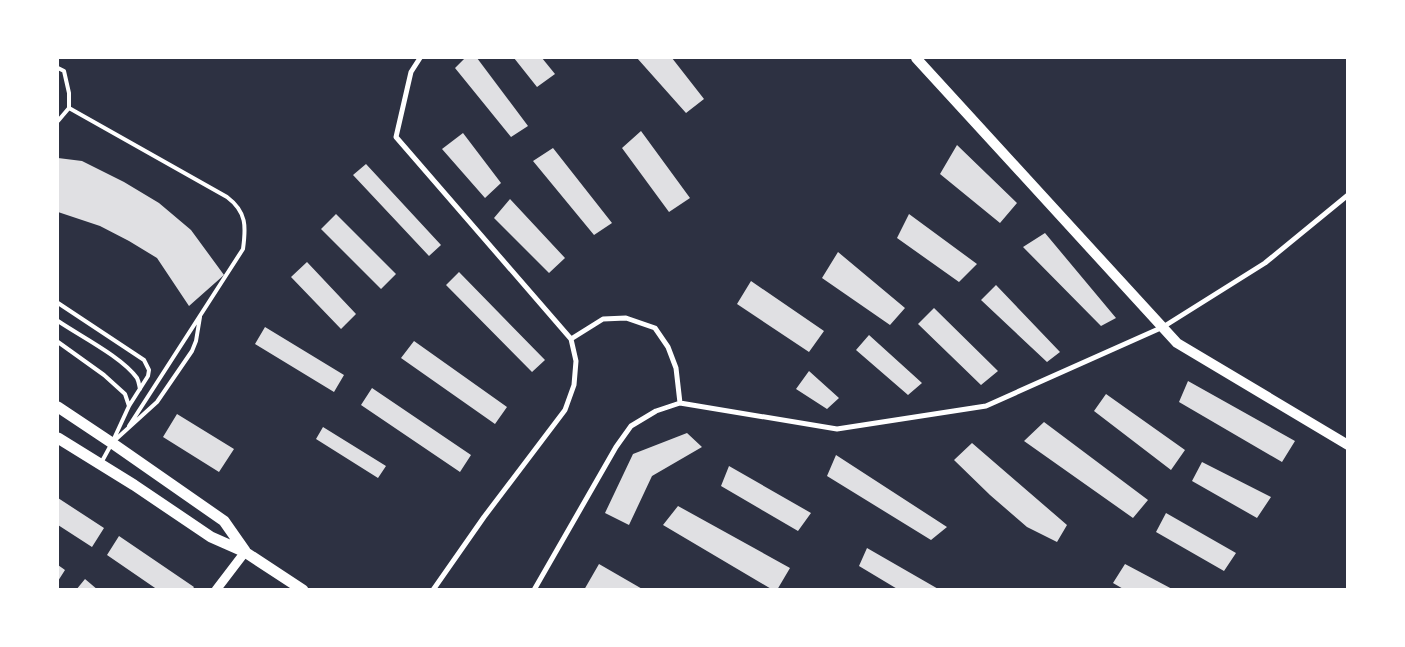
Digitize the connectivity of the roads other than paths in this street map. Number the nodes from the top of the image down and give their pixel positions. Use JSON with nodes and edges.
{"nodes":[{"id":1,"x":420,"y":58,"type":"edge"},
{"id":2,"x":916,"y":58,"type":"edge"},
{"id":3,"x":58,"y":68,"type":"edge"},
{"id":4,"x":69,"y":108,"type":"junction"},
{"id":5,"x":58,"y":121,"type":"edge"},
{"id":6,"x":1348,"y":195,"type":"edge"},
{"id":7,"x":58,"y":302,"type":"edge"},
{"id":8,"x":201,"y":315,"type":"junction"},
{"id":9,"x":58,"y":321,"type":"edge"},
{"id":10,"x":1163,"y":327,"type":"junction"},
{"id":11,"x":571,"y":339,"type":"junction"},
{"id":12,"x":58,"y":342,"type":"edge"},
{"id":13,"x":140,"y":389,"type":"junction"},
{"id":14,"x":680,"y":403,"type":"junction"},
{"id":15,"x":129,"y":406,"type":"junction"},
{"id":16,"x":58,"y":407,"type":"edge"},
{"id":17,"x":129,"y":426,"type":"junction"},
{"id":18,"x":58,"y":438,"type":"edge"},
{"id":19,"x":112,"y":443,"type":"junction"},
{"id":20,"x":1348,"y":445,"type":"edge"},
{"id":21,"x":100,"y":464,"type":"junction"},
{"id":22,"x":245,"y":552,"type":"junction"},
{"id":23,"x":216,"y":590,"type":"edge"},
{"id":24,"x":303,"y":590,"type":"edge"},
{"id":25,"x":433,"y":590,"type":"edge"},
{"id":26,"x":534,"y":590,"type":"edge"}],
"edges":[{"from":1,"to":11,"type":"street"},
{"from":2,"to":10,"type":"main road"},
{"from":3,"to":4,"type":"lane"},
{"from":4,"to":5,"type":"lane"},
{"from":4,"to":8,"type":"lane"},
{"from":6,"to":10,"type":"street"},
{"from":7,"to":13,"type":"lane"},
{"from":8,"to":17,"type":"lane"},
{"from":8,"to":17,"type":"lane"},
{"from":9,"to":13,"type":"lane"},
{"from":10,"to":14,"type":"street"},
{"from":10,"to":20,"type":"main road"},
{"from":11,"to":14,"type":"street"},
{"from":11,"to":25,"type":"street"},
{"from":12,"to":15,"type":"lane"},
{"from":13,"to":15,"type":"lane"},
{"from":14,"to":26,"type":"street"},
{"from":15,"to":19,"type":"lane"},
{"from":16,"to":19,"type":"main road"},
{"from":17,"to":19,"type":"lane"},
{"from":18,"to":21,"type":"main road"},
{"from":19,"to":21,"type":"lane"},
{"from":19,"to":22,"type":"main road"},
{"from":21,"to":22,"type":"main road"},
{"from":22,"to":23,"type":"street"},
{"from":22,"to":24,"type":"main road"}]}
